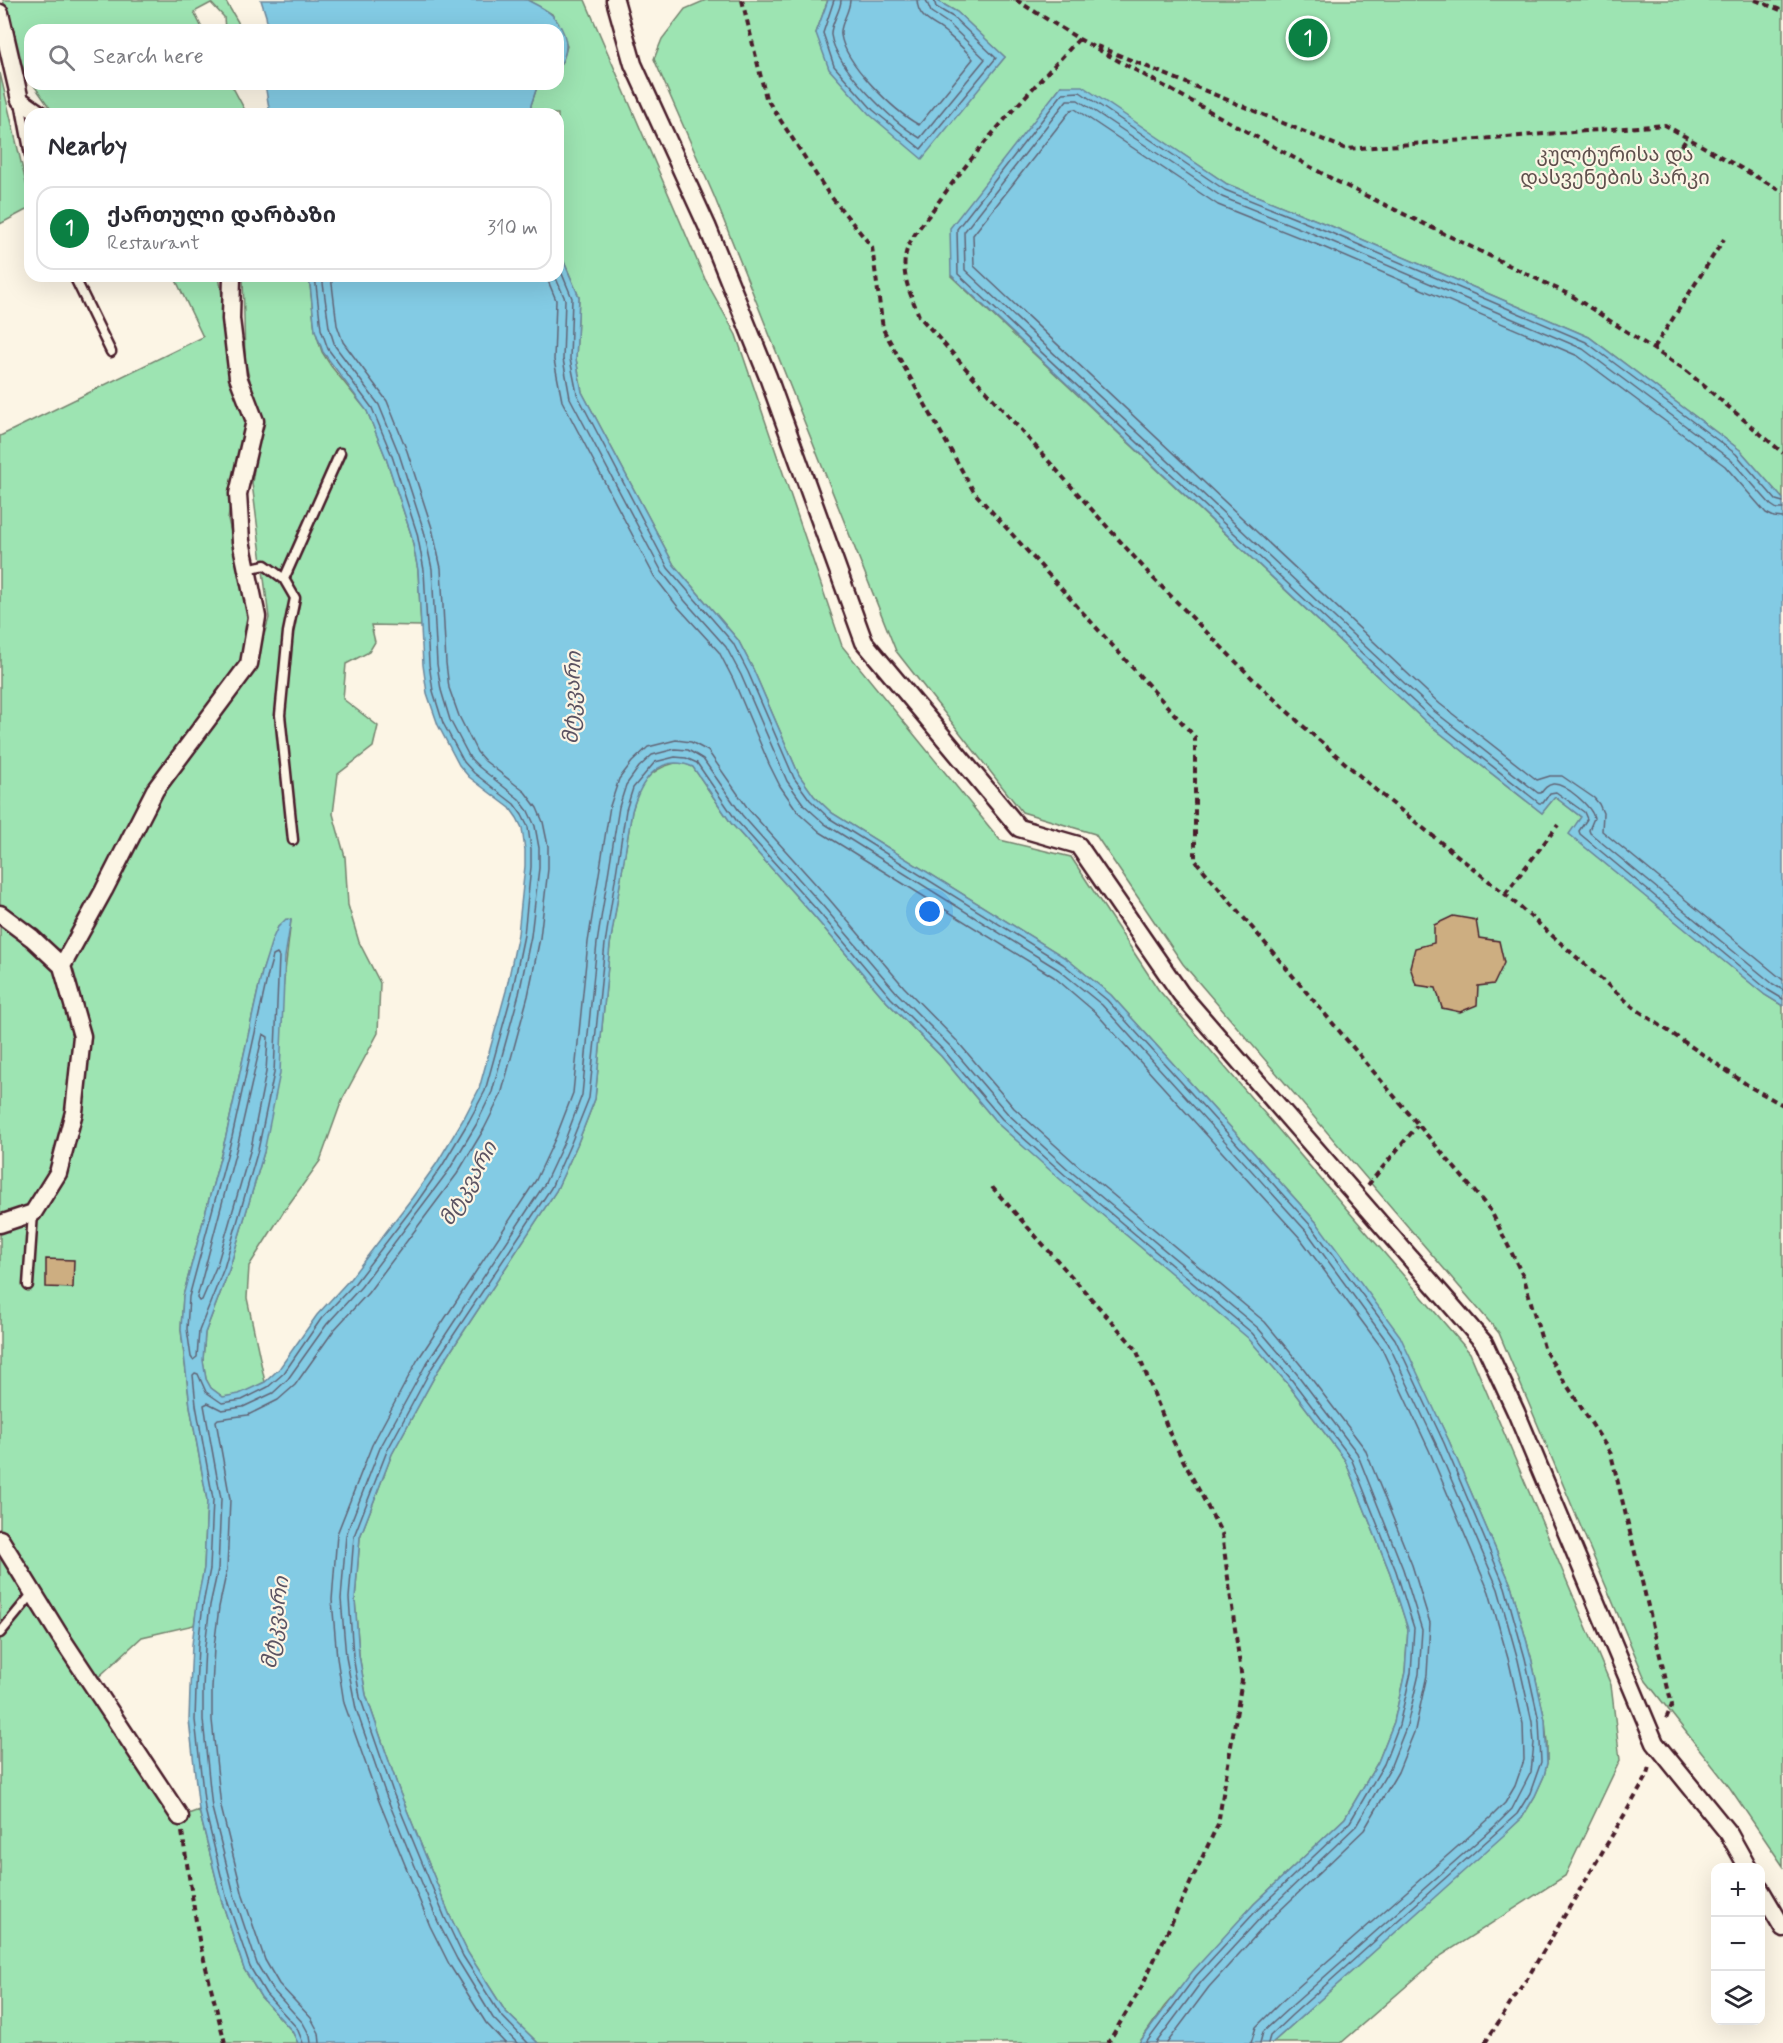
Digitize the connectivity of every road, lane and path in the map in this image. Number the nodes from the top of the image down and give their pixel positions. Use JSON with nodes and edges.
{"nodes":[{"id":1,"x":615,"y":0,"type":"edge"},
{"id":2,"x":736,"y":0,"type":"edge"},
{"id":3,"x":1016,"y":0,"type":"edge"},
{"id":4,"x":1755,"y":0,"type":"edge"},
{"id":5,"x":742,"y":2,"type":"edge"},
{"id":6,"x":1783,"y":11,"type":"edge"},
{"id":7,"x":0,"y":13,"type":"edge"},
{"id":8,"x":1080,"y":39,"type":"junction"},
{"id":9,"x":20,"y":100,"type":"junction"},
{"id":10,"x":31,"y":108,"type":"edge"},
{"id":11,"x":24,"y":122,"type":"edge"},
{"id":12,"x":1687,"y":138,"type":"junction"},
{"id":13,"x":1676,"y":154,"type":"dead end"},
{"id":14,"x":1783,"y":192,"type":"edge"},
{"id":15,"x":1724,"y":239,"type":"dead end"},
{"id":16,"x":77,"y":282,"type":"edge"},
{"id":17,"x":232,"y":282,"type":"edge"},
{"id":18,"x":1653,"y":348,"type":"junction"},
{"id":19,"x":111,"y":352,"type":"dead end"},
{"id":20,"x":340,"y":453,"type":"dead end"},
{"id":21,"x":1783,"y":453,"type":"edge"},
{"id":22,"x":247,"y":569,"type":"junction"},
{"id":23,"x":284,"y":579,"type":"junction"},
{"id":24,"x":1558,"y":825,"type":"dead end"},
{"id":25,"x":293,"y":840,"type":"dead end"},
{"id":26,"x":1505,"y":894,"type":"junction"},
{"id":27,"x":0,"y":914,"type":"edge"},
{"id":28,"x":62,"y":966,"type":"junction"},
{"id":29,"x":1783,"y":1105,"type":"edge"},
{"id":30,"x":1417,"y":1125,"type":"junction"},
{"id":31,"x":992,"y":1188,"type":"dead end"},
{"id":32,"x":1358,"y":1197,"type":"junction"},
{"id":33,"x":33,"y":1213,"type":"junction"},
{"id":34,"x":0,"y":1224,"type":"edge"},
{"id":35,"x":28,"y":1285,"type":"dead end"},
{"id":36,"x":0,"y":1539,"type":"edge"},
{"id":37,"x":33,"y":1593,"type":"junction"},
{"id":38,"x":0,"y":1633,"type":"edge"},
{"id":39,"x":1655,"y":1743,"type":"junction"},
{"id":40,"x":180,"y":1817,"type":"joint"},
{"id":41,"x":1745,"y":1863,"type":"edge"},
{"id":42,"x":1765,"y":1895,"type":"edge"},
{"id":43,"x":1783,"y":1928,"type":"edge"},
{"id":44,"x":225,"y":2043,"type":"edge"},
{"id":45,"x":1108,"y":2043,"type":"edge"},
{"id":46,"x":1485,"y":2043,"type":"edge"}],
"edges":[{"from":1,"to":32,"type":"street"},
{"from":2,"to":5,"type":"path"},
{"from":3,"to":8,"type":"path"},
{"from":4,"to":6,"type":"path"},
{"from":5,"to":30,"type":"path"},
{"from":7,"to":9,"type":"street"},
{"from":8,"to":12,"type":"path"},
{"from":8,"to":18,"type":"path"},
{"from":8,"to":26,"type":"path"},
{"from":9,"to":10,"type":"street"},
{"from":9,"to":11,"type":"lane"},
{"from":12,"to":13,"type":"path"},
{"from":12,"to":14,"type":"path"},
{"from":15,"to":18,"type":"path"},
{"from":16,"to":19,"type":"lane"},
{"from":17,"to":22,"type":"street"},
{"from":18,"to":21,"type":"path"},
{"from":20,"to":23,"type":"lane"},
{"from":22,"to":23,"type":"lane"},
{"from":22,"to":28,"type":"street"},
{"from":23,"to":25,"type":"lane"},
{"from":24,"to":26,"type":"path"},
{"from":26,"to":29,"type":"path"},
{"from":27,"to":28,"type":"street"},
{"from":28,"to":33,"type":"street"},
{"from":30,"to":32,"type":"path"},
{"from":30,"to":39,"type":"path"},
{"from":31,"to":45,"type":"path"},
{"from":32,"to":39,"type":"street"},
{"from":33,"to":34,"type":"street"},
{"from":33,"to":35,"type":"lane"},
{"from":36,"to":37,"type":"street"},
{"from":37,"to":38,"type":"lane"},
{"from":37,"to":40,"type":"street"},
{"from":39,"to":41,"type":"street"},
{"from":39,"to":46,"type":"path"},
{"from":40,"to":44,"type":"path"},
{"from":42,"to":43,"type":"street"}]}
